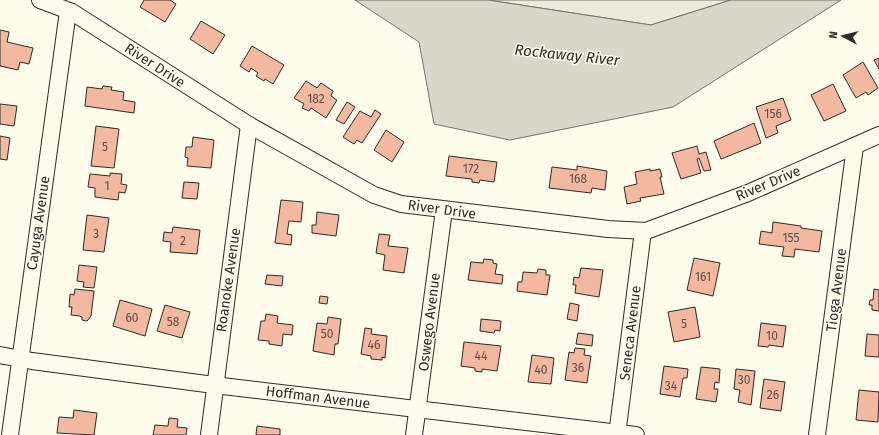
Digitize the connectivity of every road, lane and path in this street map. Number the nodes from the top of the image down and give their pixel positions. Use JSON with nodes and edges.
{"nodes":[{"id":1,"x":40,"y":0,"type":"edge"},
{"id":2,"x":68,"y":10,"type":"junction"},
{"id":3,"x":249,"y":125,"type":"junction"},
{"id":4,"x":879,"y":135,"type":"edge"},
{"id":5,"x":855,"y":146,"type":"junction"},
{"id":6,"x":444,"y":210,"type":"junction"},
{"id":7,"x":643,"y":231,"type":"junction"},
{"id":8,"x":0,"y":355,"type":"edge"},
{"id":9,"x":20,"y":358,"type":"junction"},
{"id":10,"x":214,"y":385,"type":"junction"},
{"id":11,"x":418,"y":409,"type":"junction"},
{"id":12,"x":617,"y":434,"type":"edge"},
{"id":13,"x":10,"y":435,"type":"edge"},
{"id":14,"x":209,"y":435,"type":"edge"},
{"id":15,"x":414,"y":435,"type":"edge"},
{"id":16,"x":636,"y":435,"type":"edge"},
{"id":17,"x":817,"y":435,"type":"edge"}],
"edges":[{"from":1,"to":2,"type":"street","name":"River Drive"},
{"from":2,"to":3,"type":"street","name":"River Drive"},
{"from":2,"to":9,"type":"street","name":"Cayuga Avenue"},
{"from":3,"to":6,"type":"street","name":"River Drive"},
{"from":3,"to":10,"type":"street","name":"Roanoke Avenue"},
{"from":4,"to":5,"type":"street","name":"River Drive"},
{"from":5,"to":7,"type":"street","name":"River Drive"},
{"from":5,"to":17,"type":"street","name":"Tioga Avenue"},
{"from":6,"to":7,"type":"street","name":"River Drive"},
{"from":6,"to":11,"type":"street","name":"Oswego Avenue"},
{"from":7,"to":12,"type":"street","name":"Seneca Avenue"},
{"from":8,"to":9,"type":"street","name":"Hoffman Avenue"},
{"from":9,"to":10,"type":"street","name":"Hoffman Avenue"},
{"from":9,"to":13,"type":"street","name":"Cayuga Avenue"},
{"from":10,"to":11,"type":"street","name":"Hoffman Avenue"},
{"from":10,"to":14,"type":"street","name":"Roanoke Avenue"},
{"from":11,"to":12,"type":"street","name":"Hoffman Avenue"},
{"from":11,"to":15,"type":"street","name":"Oswego Avenue"},
{"from":12,"to":16,"type":"street","name":"Hoffman Avenue"}]}
